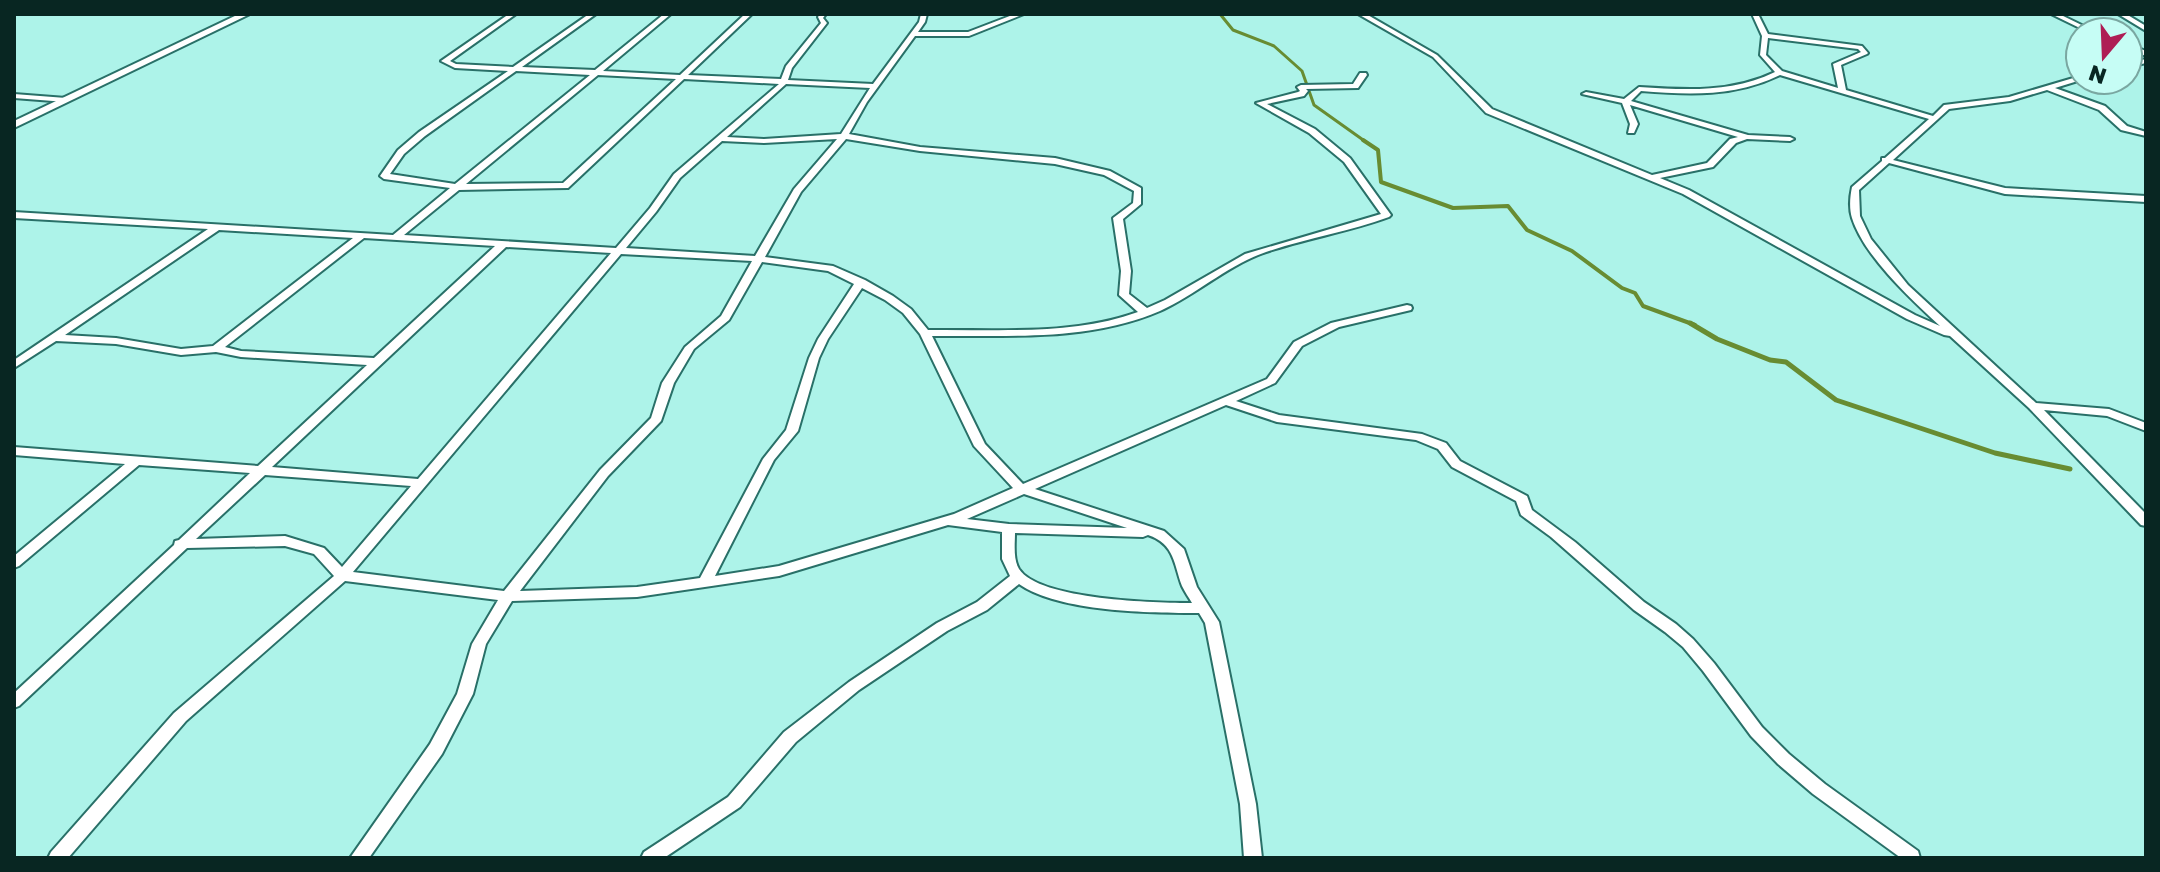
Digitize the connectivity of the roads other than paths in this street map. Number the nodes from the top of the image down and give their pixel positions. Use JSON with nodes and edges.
{"nodes":[{"id":1,"x":246,"y":14,"type":"edge"},
{"id":2,"x":513,"y":14,"type":"edge"},
{"id":3,"x":593,"y":14,"type":"edge"},
{"id":4,"x":668,"y":14,"type":"edge"},
{"id":5,"x":749,"y":14,"type":"edge"},
{"id":6,"x":823,"y":14,"type":"edge"},
{"id":7,"x":924,"y":14,"type":"edge"},
{"id":8,"x":1021,"y":14,"type":"edge"},
{"id":9,"x":1361,"y":14,"type":"edge"},
{"id":10,"x":1755,"y":14,"type":"edge"},
{"id":11,"x":2121,"y":14,"type":"edge"},
{"id":12,"x":2146,"y":29,"type":"edge"},
{"id":13,"x":913,"y":34,"type":"junction"},
{"id":14,"x":1765,"y":36,"type":"junction"},
{"id":15,"x":512,"y":68,"type":"junction"},
{"id":16,"x":597,"y":72,"type":"junction"},
{"id":17,"x":1779,"y":73,"type":"junction"},
{"id":18,"x":682,"y":74,"type":"junction"},
{"id":19,"x":1363,"y":75,"type":"dead end"},
{"id":20,"x":783,"y":80,"type":"junction"},
{"id":21,"x":2064,"y":83,"type":"edge"},
{"id":22,"x":876,"y":86,"type":"junction"},
{"id":23,"x":2048,"y":88,"type":"junction"},
{"id":24,"x":1842,"y":91,"type":"junction"},
{"id":25,"x":1586,"y":94,"type":"dead end"},
{"id":26,"x":14,"y":96,"type":"edge"},
{"id":27,"x":66,"y":100,"type":"junction"},
{"id":28,"x":1625,"y":102,"type":"junction"},
{"id":29,"x":1933,"y":118,"type":"junction"},
{"id":30,"x":14,"y":125,"type":"edge"},
{"id":31,"x":1631,"y":131,"type":"dead end"},
{"id":32,"x":2146,"y":134,"type":"edge"},
{"id":33,"x":844,"y":136,"type":"junction"},
{"id":34,"x":1747,"y":137,"type":"junction"},
{"id":35,"x":721,"y":139,"type":"junction"},
{"id":36,"x":1790,"y":139,"type":"dead end"},
{"id":37,"x":1885,"y":160,"type":"junction"},
{"id":38,"x":1653,"y":177,"type":"junction"},
{"id":39,"x":458,"y":187,"type":"junction"},
{"id":40,"x":2146,"y":199,"type":"edge"},
{"id":41,"x":14,"y":215,"type":"edge"},
{"id":42,"x":219,"y":226,"type":"junction"},
{"id":43,"x":362,"y":235,"type":"junction"},
{"id":44,"x":396,"y":237,"type":"junction"},
{"id":45,"x":503,"y":244,"type":"junction"},
{"id":46,"x":618,"y":251,"type":"junction"},
{"id":47,"x":761,"y":259,"type":"junction"},
{"id":48,"x":861,"y":282,"type":"junction"},
{"id":49,"x":1407,"y":308,"type":"dead end"},
{"id":50,"x":1145,"y":312,"type":"junction"},
{"id":51,"x":925,"y":333,"type":"junction"},
{"id":52,"x":1954,"y":335,"type":"junction"},
{"id":53,"x":56,"y":338,"type":"junction"},
{"id":54,"x":216,"y":349,"type":"junction"},
{"id":55,"x":378,"y":362,"type":"junction"},
{"id":56,"x":14,"y":365,"type":"edge"},
{"id":57,"x":1226,"y":401,"type":"junction"},
{"id":58,"x":2033,"y":406,"type":"junction"},
{"id":59,"x":2146,"y":427,"type":"edge"},
{"id":60,"x":14,"y":451,"type":"edge"},
{"id":61,"x":135,"y":462,"type":"junction"},
{"id":62,"x":257,"y":471,"type":"junction"},
{"id":63,"x":420,"y":483,"type":"junction"},
{"id":64,"x":1020,"y":488,"type":"junction"},
{"id":65,"x":946,"y":521,"type":"junction"},
{"id":66,"x":2146,"y":522,"type":"edge"},
{"id":67,"x":1009,"y":528,"type":"junction"},
{"id":68,"x":1159,"y":534,"type":"junction"},
{"id":69,"x":180,"y":544,"type":"junction"},
{"id":70,"x":14,"y":563,"type":"edge"},
{"id":71,"x":342,"y":576,"type":"junction"},
{"id":72,"x":1018,"y":577,"type":"junction"},
{"id":73,"x":704,"y":583,"type":"junction"},
{"id":74,"x":508,"y":596,"type":"junction"},
{"id":75,"x":1203,"y":608,"type":"junction"},
{"id":76,"x":14,"y":702,"type":"edge"},
{"id":77,"x":1912,"y":856,"type":"edge"},
{"id":78,"x":57,"y":858,"type":"edge"},
{"id":79,"x":359,"y":858,"type":"edge"},
{"id":80,"x":650,"y":858,"type":"edge"},
{"id":81,"x":1253,"y":858,"type":"edge"}],
"edges":[{"from":1,"to":27,"type":"main road"},
{"from":2,"to":15,"type":"street"},
{"from":3,"to":15,"type":"street"},
{"from":4,"to":16,"type":"street"},
{"from":5,"to":18,"type":"street"},
{"from":6,"to":20,"type":"street"},
{"from":7,"to":13,"type":"street"},
{"from":8,"to":13,"type":"street"},
{"from":9,"to":38,"type":"street"},
{"from":10,"to":14,"type":"street"},
{"from":11,"to":12,"type":"street"},
{"from":13,"to":22,"type":"street"},
{"from":14,"to":17,"type":"street"},
{"from":14,"to":24,"type":"street"},
{"from":15,"to":16,"type":"street"},
{"from":15,"to":39,"type":"street"},
{"from":16,"to":18,"type":"street"},
{"from":16,"to":39,"type":"street"},
{"from":17,"to":24,"type":"street"},
{"from":17,"to":28,"type":"street"},
{"from":18,"to":20,"type":"street"},
{"from":18,"to":39,"type":"street"},
{"from":19,"to":50,"type":"street"},
{"from":20,"to":22,"type":"street"},
{"from":20,"to":35,"type":"street"},
{"from":21,"to":23,"type":"street"},
{"from":22,"to":33,"type":"street"},
{"from":23,"to":29,"type":"street"},
{"from":23,"to":32,"type":"street"},
{"from":24,"to":29,"type":"street"},
{"from":25,"to":28,"type":"street"},
{"from":26,"to":27,"type":"street"},
{"from":27,"to":30,"type":"main road"},
{"from":28,"to":31,"type":"street"},
{"from":28,"to":34,"type":"street"},
{"from":29,"to":37,"type":"street"},
{"from":33,"to":35,"type":"street"},
{"from":33,"to":47,"type":"street"},
{"from":33,"to":50,"type":"street"},
{"from":34,"to":36,"type":"street"},
{"from":34,"to":38,"type":"street"},
{"from":35,"to":46,"type":"street"},
{"from":37,"to":40,"type":"street"},
{"from":37,"to":52,"type":"street"},
{"from":38,"to":52,"type":"street"},
{"from":39,"to":44,"type":"street"},
{"from":41,"to":42,"type":"street"},
{"from":42,"to":43,"type":"street"},
{"from":42,"to":53,"type":"street"},
{"from":43,"to":44,"type":"street"},
{"from":43,"to":54,"type":"street"},
{"from":44,"to":45,"type":"street"},
{"from":45,"to":46,"type":"street"},
{"from":45,"to":55,"type":"street"},
{"from":46,"to":47,"type":"street"},
{"from":46,"to":63,"type":"street"},
{"from":47,"to":48,"type":"street"},
{"from":47,"to":74,"type":"street"},
{"from":48,"to":51,"type":"street"},
{"from":48,"to":73,"type":"street"},
{"from":49,"to":57,"type":"street"},
{"from":50,"to":51,"type":"street"},
{"from":51,"to":64,"type":"street"},
{"from":52,"to":58,"type":"street"},
{"from":53,"to":54,"type":"street"},
{"from":53,"to":56,"type":"street"},
{"from":54,"to":55,"type":"street"},
{"from":55,"to":62,"type":"street"},
{"from":57,"to":64,"type":"street"},
{"from":57,"to":77,"type":"street"},
{"from":58,"to":59,"type":"street"},
{"from":58,"to":66,"type":"street"},
{"from":60,"to":61,"type":"street"},
{"from":61,"to":62,"type":"street"},
{"from":61,"to":70,"type":"street"},
{"from":62,"to":63,"type":"street"},
{"from":62,"to":69,"type":"street"},
{"from":63,"to":71,"type":"street"},
{"from":64,"to":65,"type":"street"},
{"from":64,"to":68,"type":"street"},
{"from":65,"to":67,"type":"street"},
{"from":65,"to":73,"type":"street"},
{"from":67,"to":68,"type":"street"},
{"from":67,"to":72,"type":"street"},
{"from":68,"to":75,"type":"street"},
{"from":69,"to":71,"type":"street"},
{"from":69,"to":76,"type":"street"},
{"from":71,"to":74,"type":"street"},
{"from":71,"to":78,"type":"street"},
{"from":72,"to":75,"type":"street"},
{"from":72,"to":80,"type":"street"},
{"from":73,"to":74,"type":"street"},
{"from":74,"to":79,"type":"street"},
{"from":75,"to":81,"type":"street"}]}
